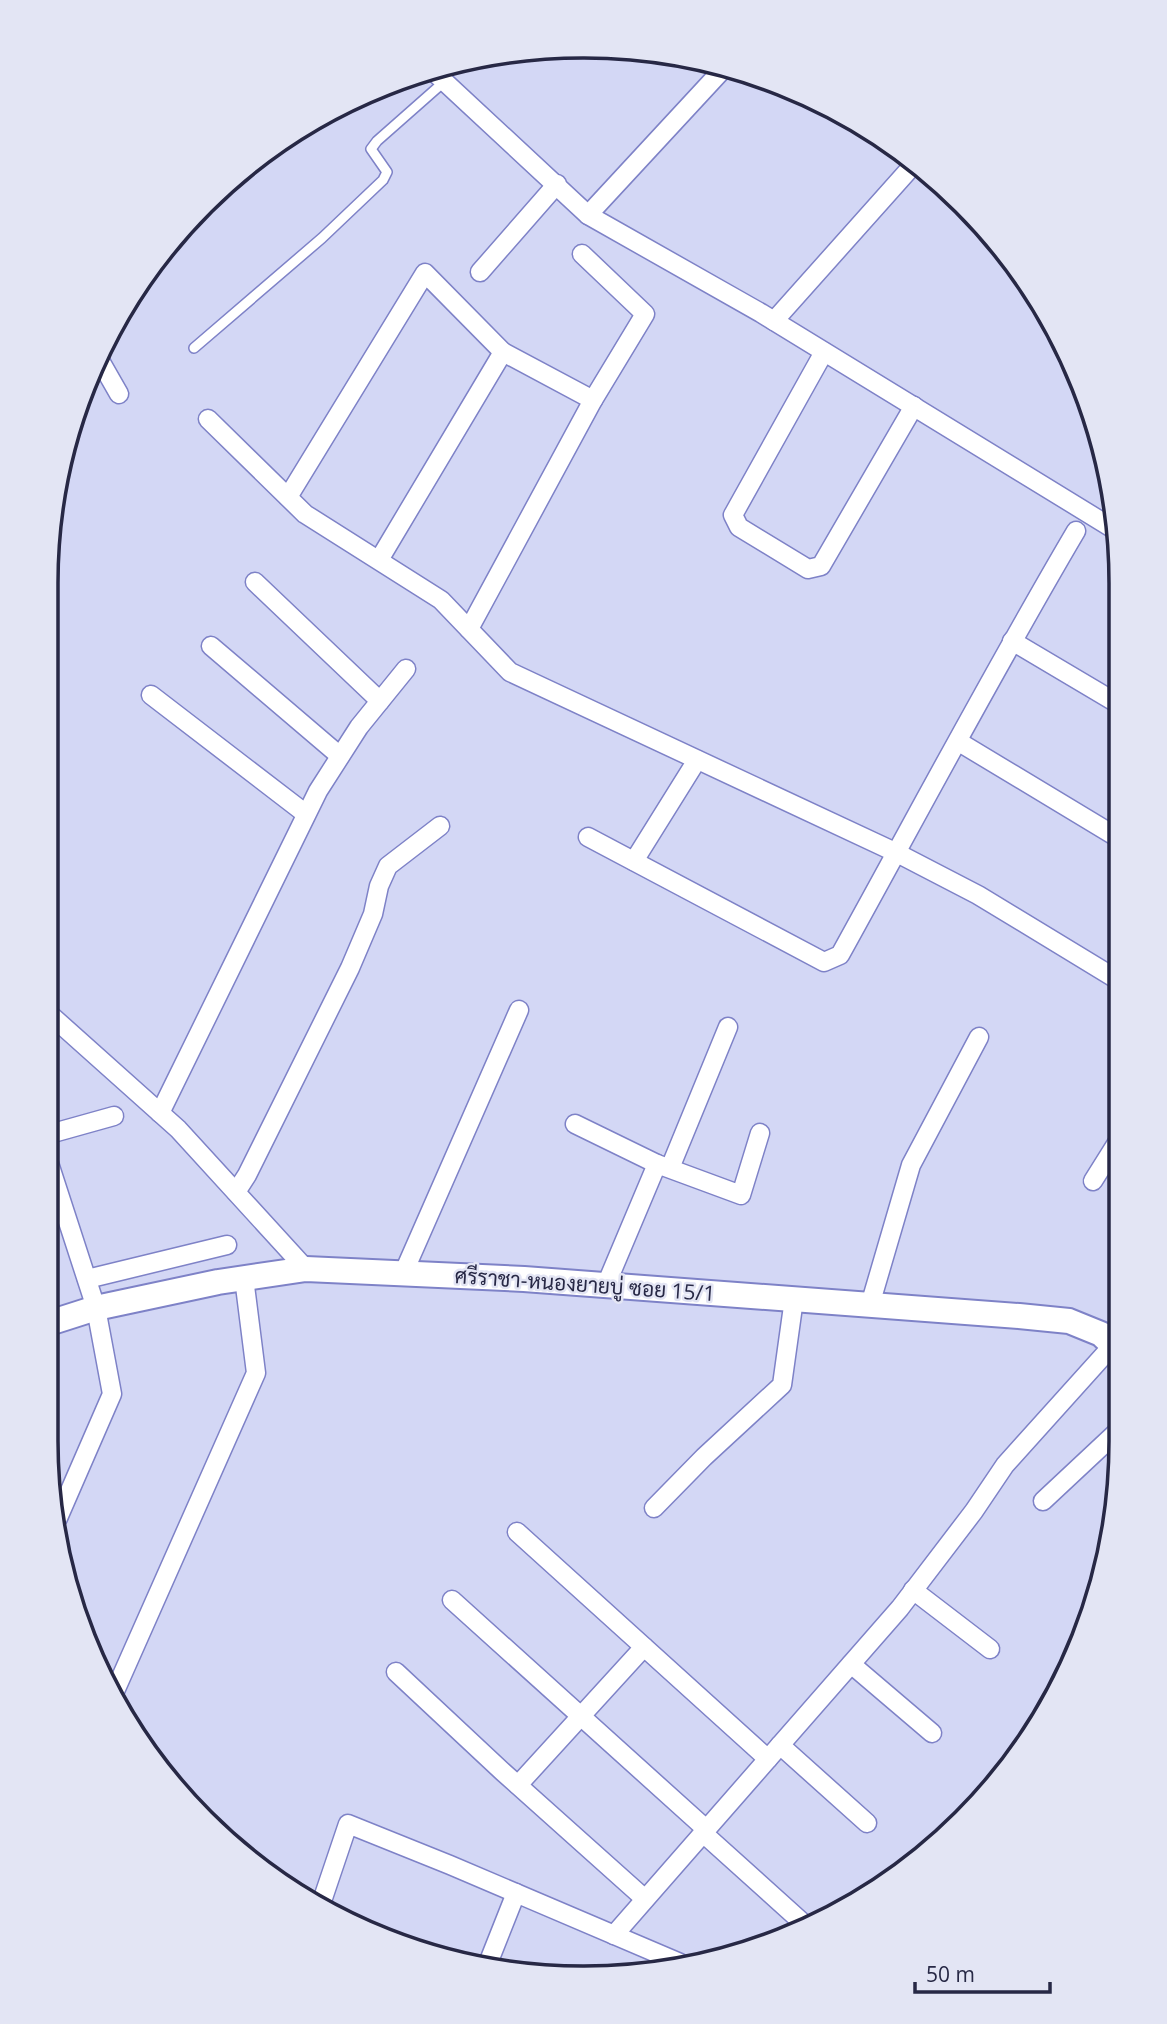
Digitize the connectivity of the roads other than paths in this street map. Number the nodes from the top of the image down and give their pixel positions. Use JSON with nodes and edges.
{"nodes":[{"id":1,"x":717,"y":75,"type":"edge"},
{"id":2,"x":441,"y":78,"type":"edge"},
{"id":3,"x":436,"y":80,"type":"edge"},
{"id":4,"x":909,"y":170,"type":"edge"},
{"id":5,"x":557,"y":184,"type":"junction"},
{"id":6,"x":588,"y":215,"type":"junction"},
{"id":7,"x":582,"y":254,"type":"dead end"},
{"id":8,"x":480,"y":272,"type":"dead end"},
{"id":9,"x":774,"y":321,"type":"junction"},
{"id":10,"x":194,"y":348,"type":"dead end"},
{"id":11,"x":502,"y":352,"type":"junction"},
{"id":12,"x":824,"y":352,"type":"junction"},
{"id":13,"x":104,"y":368,"type":"edge"},
{"id":14,"x":119,"y":394,"type":"dead end"},
{"id":15,"x":593,"y":400,"type":"junction"},
{"id":16,"x":914,"y":407,"type":"junction"},
{"id":17,"x":208,"y":419,"type":"dead end"},
{"id":18,"x":288,"y":497,"type":"junction"},
{"id":19,"x":1106,"y":524,"type":"edge"},
{"id":20,"x":1076,"y":531,"type":"dead end"},
{"id":21,"x":379,"y":561,"type":"junction"},
{"id":22,"x":255,"y":582,"type":"dead end"},
{"id":23,"x":469,"y":629,"type":"junction"},
{"id":24,"x":1012,"y":641,"type":"junction"},
{"id":25,"x":211,"y":646,"type":"dead end"},
{"id":26,"x":407,"y":669,"type":"dead end"},
{"id":27,"x":151,"y":695,"type":"dead end"},
{"id":28,"x":1109,"y":698,"type":"edge"},
{"id":29,"x":380,"y":701,"type":"junction"},
{"id":30,"x":959,"y":741,"type":"junction"},
{"id":31,"x":340,"y":755,"type":"junction"},
{"id":32,"x":698,"y":760,"type":"junction"},
{"id":33,"x":306,"y":814,"type":"junction"},
{"id":34,"x":440,"y":826,"type":"dead end"},
{"id":35,"x":1109,"y":832,"type":"edge"},
{"id":36,"x":588,"y":837,"type":"dead end"},
{"id":37,"x":897,"y":853,"type":"junction"},
{"id":38,"x":634,"y":861,"type":"junction"},
{"id":39,"x":1109,"y":976,"type":"edge"},
{"id":40,"x":519,"y":1010,"type":"dead end"},
{"id":41,"x":58,"y":1022,"type":"edge"},
{"id":42,"x":728,"y":1027,"type":"dead end"},
{"id":43,"x":979,"y":1037,"type":"dead end"},
{"id":44,"x":160,"y":1113,"type":"junction"},
{"id":45,"x":114,"y":1116,"type":"dead end"},
{"id":46,"x":575,"y":1124,"type":"dead end"},
{"id":47,"x":58,"y":1132,"type":"edge"},
{"id":48,"x":760,"y":1133,"type":"dead end"},
{"id":49,"x":1109,"y":1156,"type":"edge"},
{"id":50,"x":663,"y":1166,"type":"junction"},
{"id":51,"x":1093,"y":1181,"type":"dead end"},
{"id":52,"x":58,"y":1190,"type":"edge"},
{"id":53,"x":236,"y":1192,"type":"junction"},
{"id":54,"x":227,"y":1245,"type":"dead end"},
{"id":55,"x":306,"y":1269,"type":"junction"},
{"id":56,"x":403,"y":1274,"type":"junction"},
{"id":57,"x":244,"y":1278,"type":"junction"},
{"id":58,"x":88,"y":1279,"type":"junction"},
{"id":59,"x":606,"y":1285,"type":"junction"},
{"id":60,"x":794,"y":1299,"type":"junction"},
{"id":61,"x":870,"y":1305,"type":"junction"},
{"id":62,"x":96,"y":1308,"type":"junction"},
{"id":63,"x":58,"y":1320,"type":"edge"},
{"id":64,"x":1109,"y":1342,"type":"edge"},
{"id":65,"x":1109,"y":1356,"type":"edge"},
{"id":66,"x":1109,"y":1439,"type":"edge"},
{"id":67,"x":1043,"y":1501,"type":"dead end"},
{"id":68,"x":654,"y":1508,"type":"dead end"},
{"id":69,"x":62,"y":1509,"type":"edge"},
{"id":70,"x":517,"y":1532,"type":"dead end"},
{"id":71,"x":913,"y":1590,"type":"junction"},
{"id":72,"x":452,"y":1600,"type":"dead end"},
{"id":73,"x":644,"y":1647,"type":"junction"},
{"id":74,"x":989,"y":1649,"type":"dead end"},
{"id":75,"x":852,"y":1664,"type":"junction"},
{"id":76,"x":396,"y":1672,"type":"dead end"},
{"id":77,"x":119,"y":1685,"type":"edge"},
{"id":78,"x":581,"y":1717,"type":"junction"},
{"id":79,"x":932,"y":1733,"type":"dead end"},
{"id":80,"x":780,"y":1745,"type":"junction"},
{"id":81,"x":768,"y":1759,"type":"junction"},
{"id":82,"x":518,"y":1785,"type":"junction"},
{"id":83,"x":867,"y":1824,"type":"dead end"},
{"id":84,"x":705,"y":1831,"type":"junction"},
{"id":85,"x":317,"y":1894,"type":"edge"},
{"id":86,"x":516,"y":1894,"type":"junction"},
{"id":87,"x":645,"y":1899,"type":"junction"},
{"id":88,"x":799,"y":1920,"type":"edge"},
{"id":89,"x":614,"y":1935,"type":"junction"},
{"id":90,"x":490,"y":1958,"type":"edge"},
{"id":91,"x":672,"y":1959,"type":"edge"}],
"edges":[{"from":1,"to":6,"type":"street"},
{"from":2,"to":5,"type":"street"},
{"from":3,"to":10,"type":"lane"},
{"from":4,"to":9,"type":"street"},
{"from":5,"to":6,"type":"street"},
{"from":5,"to":8,"type":"street"},
{"from":6,"to":9,"type":"street"},
{"from":7,"to":15,"type":"street"},
{"from":9,"to":12,"type":"street"},
{"from":11,"to":15,"type":"street"},
{"from":11,"to":18,"type":"street"},
{"from":11,"to":21,"type":"street"},
{"from":12,"to":16,"type":"street"},
{"from":12,"to":16,"type":"street"},
{"from":13,"to":14,"type":"street"},
{"from":15,"to":23,"type":"street"},
{"from":16,"to":19,"type":"street"},
{"from":17,"to":18,"type":"street"},
{"from":18,"to":21,"type":"street"},
{"from":20,"to":24,"type":"street"},
{"from":21,"to":23,"type":"street"},
{"from":22,"to":29,"type":"street"},
{"from":23,"to":32,"type":"street"},
{"from":24,"to":28,"type":"street"},
{"from":24,"to":30,"type":"street"},
{"from":25,"to":31,"type":"street"},
{"from":26,"to":29,"type":"street"},
{"from":27,"to":33,"type":"street"},
{"from":29,"to":31,"type":"street"},
{"from":30,"to":35,"type":"street"},
{"from":30,"to":37,"type":"street"},
{"from":31,"to":33,"type":"street"},
{"from":32,"to":37,"type":"street"},
{"from":32,"to":38,"type":"street"},
{"from":33,"to":44,"type":"street"},
{"from":34,"to":53,"type":"street"},
{"from":36,"to":38,"type":"street"},
{"from":37,"to":38,"type":"street"},
{"from":37,"to":39,"type":"street"},
{"from":40,"to":56,"type":"street"},
{"from":41,"to":44,"type":"street"},
{"from":42,"to":50,"type":"street"},
{"from":43,"to":61,"type":"street"},
{"from":44,"to":53,"type":"street"},
{"from":45,"to":47,"type":"street"},
{"from":46,"to":50,"type":"street"},
{"from":48,"to":50,"type":"street"},
{"from":49,"to":51,"type":"street"},
{"from":50,"to":59,"type":"street"},
{"from":52,"to":58,"type":"street"},
{"from":53,"to":55,"type":"street"},
{"from":54,"to":58,"type":"street"},
{"from":55,"to":56,"type":"street","name":"ศรีราชา-หนองยายบู่ ซอย 15/1"},
{"from":55,"to":57,"type":"street","name":"ศรีราชา-หนองยายบู่ ซอย 15/1"},
{"from":56,"to":59,"type":"street","name":"ศรีราชา-หนองยายบู่ ซอย 15/1"},
{"from":57,"to":62,"type":"street","name":"ศรีราชา-หนองยายบู่ ซอย 15/1"},
{"from":57,"to":77,"type":"street"},
{"from":58,"to":62,"type":"street"},
{"from":59,"to":60,"type":"street","name":"ศรีราชา-หนองยายบู่ ซอย 15/1"},
{"from":60,"to":61,"type":"street","name":"ศรีราชา-หนองยายบู่ ซอย 15/1"},
{"from":60,"to":68,"type":"street"},
{"from":61,"to":64,"type":"street","name":"ศรีราชา-หนองยายบู่ ซอย 15/1"},
{"from":62,"to":63,"type":"street","name":"ศรีราชา-หนองยายบู่ ซอย 15/1"},
{"from":62,"to":69,"type":"street"},
{"from":65,"to":71,"type":"street"},
{"from":66,"to":67,"type":"street"},
{"from":70,"to":73,"type":"street"},
{"from":71,"to":74,"type":"street"},
{"from":71,"to":75,"type":"street"},
{"from":72,"to":78,"type":"street"},
{"from":73,"to":78,"type":"street"},
{"from":73,"to":81,"type":"street"},
{"from":75,"to":79,"type":"street"},
{"from":75,"to":80,"type":"street"},
{"from":76,"to":82,"type":"street"},
{"from":78,"to":82,"type":"street"},
{"from":78,"to":84,"type":"street"},
{"from":80,"to":81,"type":"street"},
{"from":80,"to":83,"type":"street"},
{"from":81,"to":84,"type":"street"},
{"from":82,"to":87,"type":"street"},
{"from":84,"to":87,"type":"street"},
{"from":84,"to":88,"type":"street"},
{"from":85,"to":86,"type":"street"},
{"from":86,"to":89,"type":"street"},
{"from":86,"to":90,"type":"street"},
{"from":87,"to":89,"type":"street"},
{"from":89,"to":91,"type":"street"}]}
